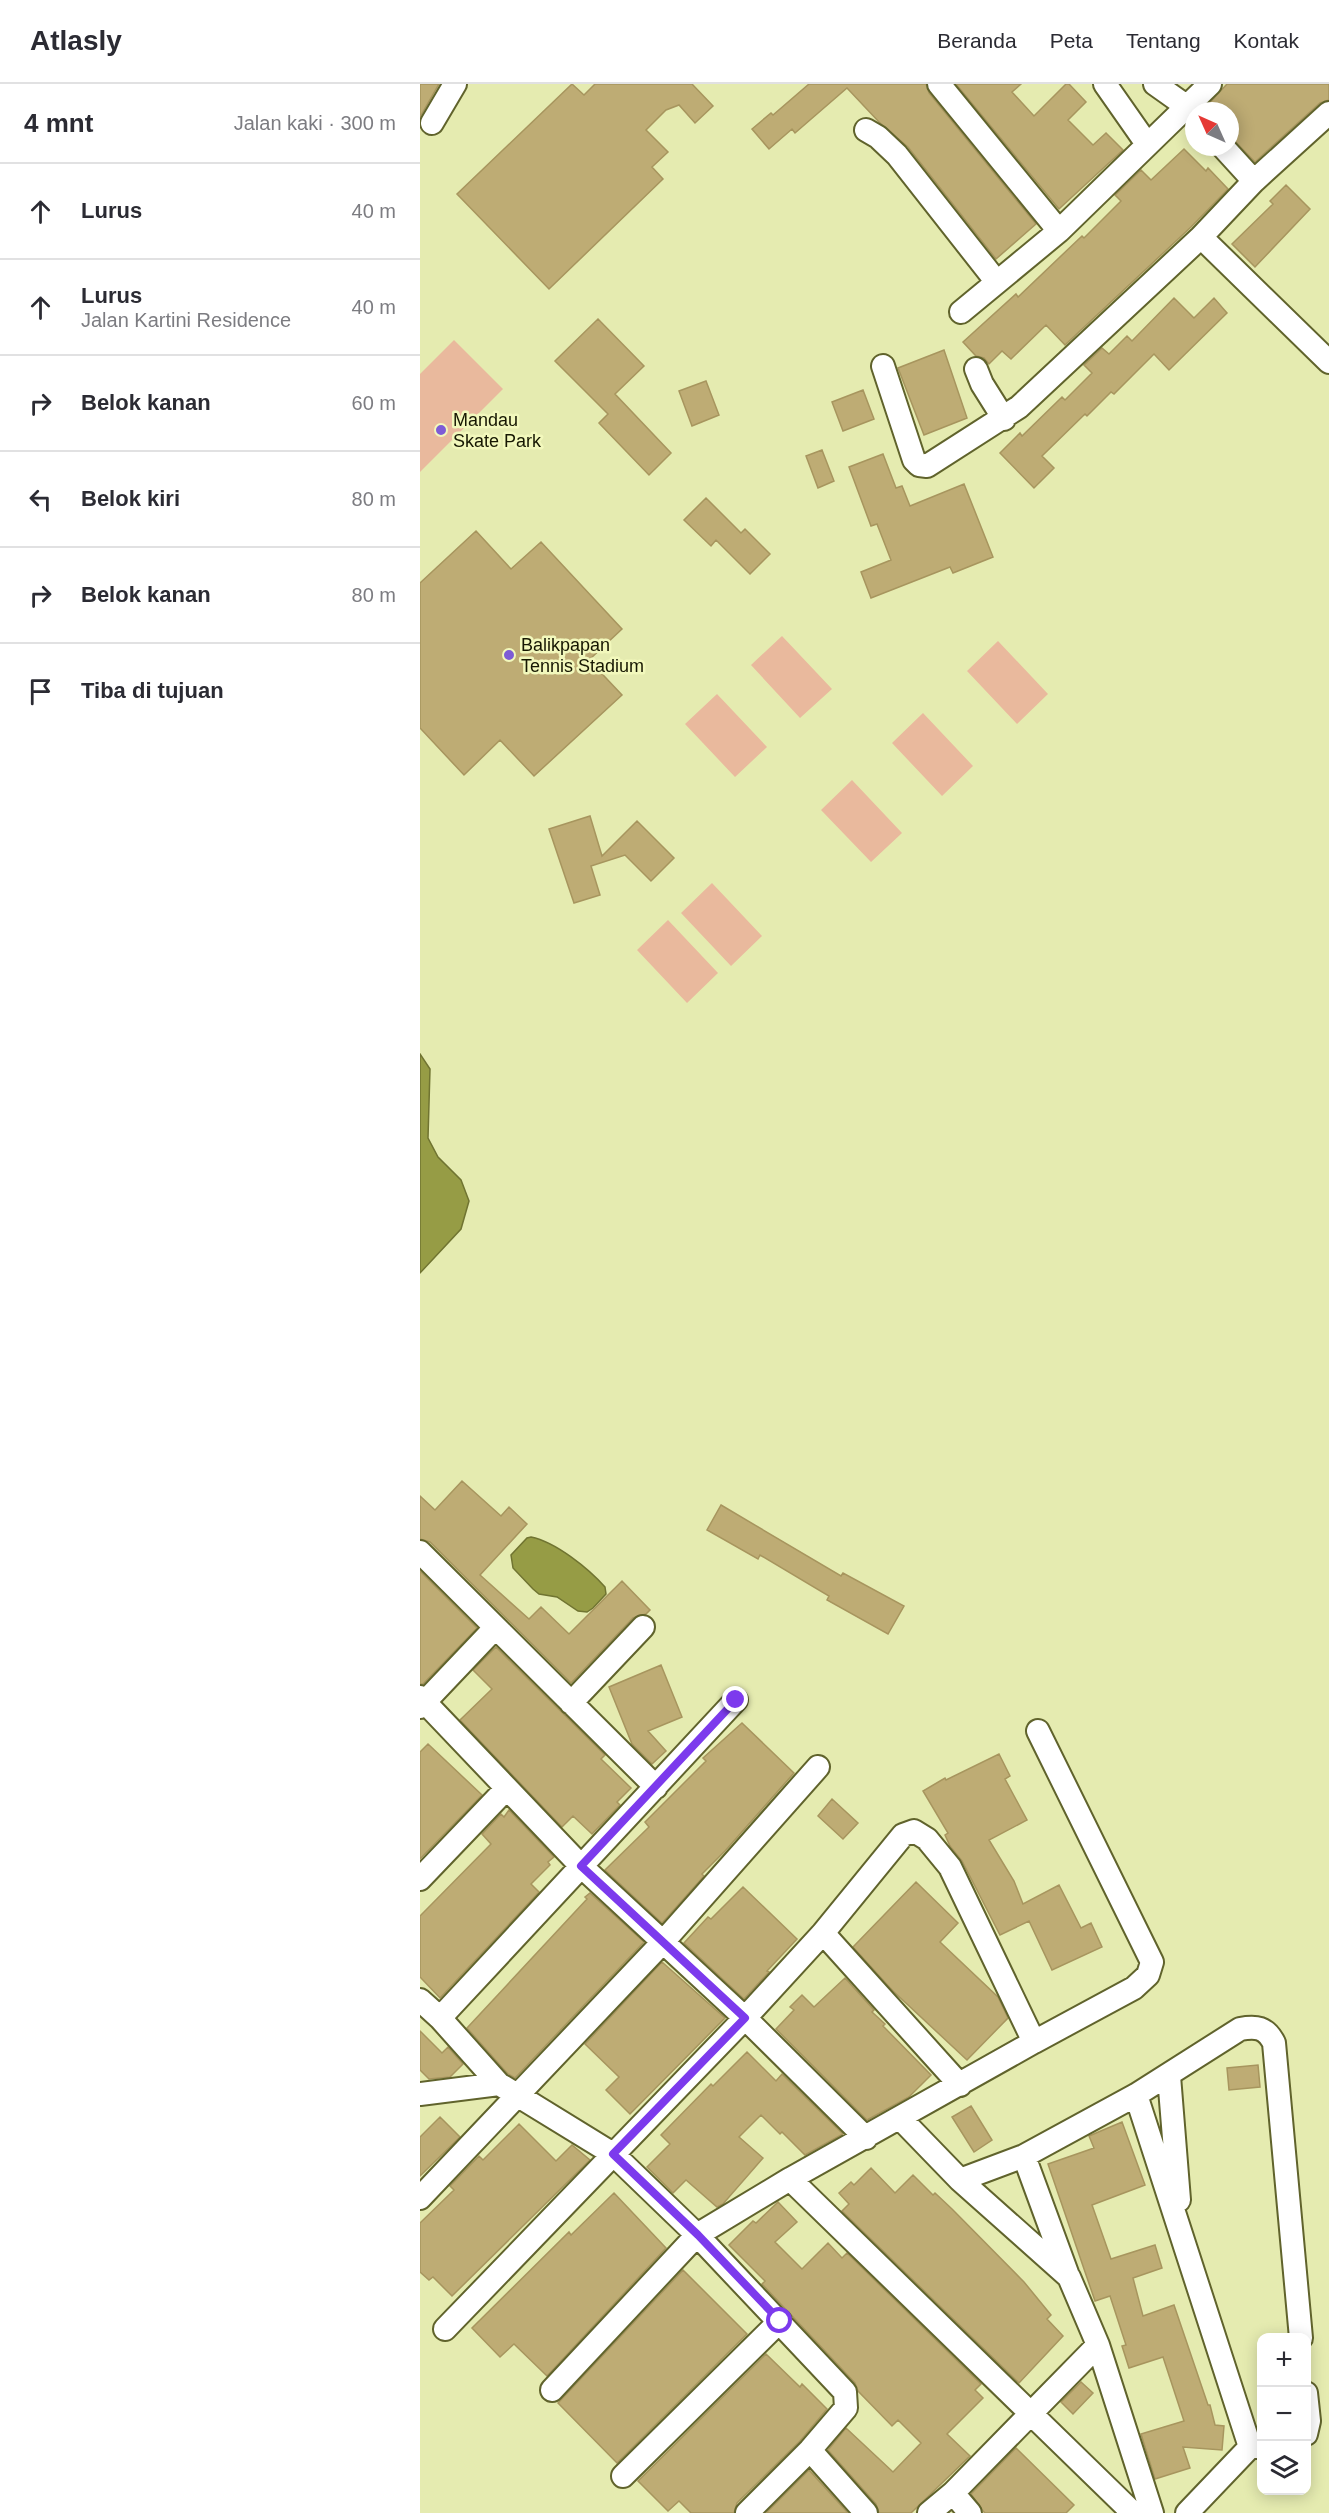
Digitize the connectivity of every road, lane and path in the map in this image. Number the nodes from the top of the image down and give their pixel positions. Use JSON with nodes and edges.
{"nodes":[{"id":1,"x":455,"y":84,"type":"edge"},
{"id":2,"x":939,"y":84,"type":"edge"},
{"id":3,"x":1105,"y":84,"type":"edge"},
{"id":4,"x":1155,"y":84,"type":"edge"},
{"id":5,"x":1210,"y":84,"type":"edge"},
{"id":6,"x":1197,"y":102,"type":"edge"},
{"id":7,"x":1185,"y":107,"type":"edge"},
{"id":8,"x":1329,"y":113,"type":"edge"},
{"id":9,"x":1185,"y":115,"type":"edge"},
{"id":10,"x":432,"y":123,"type":"dead end"},
{"id":11,"x":866,"y":130,"type":"dead end"},
{"id":12,"x":1147,"y":144,"type":"junction"},
{"id":13,"x":1231,"y":156,"type":"edge"},
{"id":14,"x":1254,"y":181,"type":"junction"},
{"id":15,"x":1059,"y":231,"type":"junction"},
{"id":16,"x":1201,"y":237,"type":"junction"},
{"id":17,"x":996,"y":281,"type":"junction"},
{"id":18,"x":961,"y":312,"type":"dead end"},
{"id":19,"x":1329,"y":362,"type":"edge"},
{"id":20,"x":883,"y":366,"type":"dead end"},
{"id":21,"x":976,"y":369,"type":"dead end"},
{"id":22,"x":1004,"y":419,"type":"junction"},
{"id":23,"x":420,"y":1552,"type":"edge"},
{"id":24,"x":643,"y":1627,"type":"dead end"},
{"id":25,"x":495,"y":1628,"type":"junction"},
{"id":26,"x":736,"y":1700,"type":"dead end"},
{"id":27,"x":422,"y":1702,"type":"edge"},
{"id":28,"x":571,"y":1703,"type":"junction"},
{"id":29,"x":1038,"y":1731,"type":"dead end"},
{"id":30,"x":818,"y":1767,"type":"dead end"},
{"id":31,"x":656,"y":1787,"type":"junction"},
{"id":32,"x":506,"y":1789,"type":"junction"},
{"id":33,"x":581,"y":1866,"type":"junction"},
{"id":34,"x":420,"y":1879,"type":"edge"},
{"id":35,"x":823,"y":1933,"type":"junction"},
{"id":36,"x":663,"y":1942,"type":"junction"},
{"id":37,"x":420,"y":2000,"type":"edge"},
{"id":38,"x":440,"y":2018,"type":"junction"},
{"id":39,"x":745,"y":2018,"type":"junction"},
{"id":40,"x":1034,"y":2042,"type":"junction"},
{"id":41,"x":1168,"y":2076,"type":"junction"},
{"id":42,"x":499,"y":2085,"type":"junction"},
{"id":43,"x":960,"y":2085,"type":"junction"},
{"id":44,"x":420,"y":2094,"type":"edge"},
{"id":45,"x":519,"y":2095,"type":"junction"},
{"id":46,"x":1136,"y":2096,"type":"junction"},
{"id":47,"x":900,"y":2118,"type":"junction"},
{"id":48,"x":866,"y":2138,"type":"junction"},
{"id":49,"x":613,"y":2154,"type":"junction"},
{"id":50,"x":1024,"y":2156,"type":"junction"},
{"id":51,"x":790,"y":2179,"type":"junction"},
{"id":52,"x":960,"y":2180,"type":"junction"},
{"id":53,"x":420,"y":2198,"type":"edge"},
{"id":54,"x":698,"y":2235,"type":"junction"},
{"id":55,"x":1182,"y":2238,"type":"junction"},
{"id":56,"x":1069,"y":2277,"type":"junction"},
{"id":57,"x":780,"y":2321,"type":"junction"},
{"id":58,"x":445,"y":2329,"type":"dead end"},
{"id":59,"x":1301,"y":2333,"type":"edge"},
{"id":60,"x":1098,"y":2345,"type":"junction"},
{"id":61,"x":552,"y":2390,"type":"dead end"},
{"id":62,"x":1029,"y":2412,"type":"junction"},
{"id":63,"x":1256,"y":2447,"type":"edge"},
{"id":64,"x":810,"y":2450,"type":"junction"},
{"id":65,"x":624,"y":2476,"type":"dead end"},
{"id":66,"x":953,"y":2493,"type":"junction"},
{"id":67,"x":747,"y":2513,"type":"edge"},
{"id":68,"x":866,"y":2513,"type":"edge"},
{"id":69,"x":929,"y":2513,"type":"edge"},
{"id":70,"x":970,"y":2513,"type":"edge"},
{"id":71,"x":1133,"y":2513,"type":"edge"},
{"id":72,"x":1152,"y":2513,"type":"edge"},
{"id":73,"x":1186,"y":2513,"type":"edge"}],
"edges":[{"from":1,"to":10,"type":"street"},
{"from":2,"to":15,"type":"street"},
{"from":3,"to":12,"type":"street"},
{"from":4,"to":7,"type":"street"},
{"from":5,"to":6,"type":"street"},
{"from":8,"to":14,"type":"street"},
{"from":9,"to":12,"type":"street"},
{"from":11,"to":17,"type":"street"},
{"from":12,"to":15,"type":"street"},
{"from":13,"to":14,"type":"street"},
{"from":14,"to":16,"type":"street"},
{"from":15,"to":17,"type":"street"},
{"from":16,"to":19,"type":"street"},
{"from":16,"to":22,"type":"street"},
{"from":17,"to":18,"type":"street"},
{"from":20,"to":22,"type":"street"},
{"from":21,"to":22,"type":"street"},
{"from":23,"to":25,"type":"street"},
{"from":24,"to":28,"type":"street"},
{"from":25,"to":27,"type":"street"},
{"from":25,"to":28,"type":"street"},
{"from":26,"to":31,"type":"street"},
{"from":27,"to":32,"type":"street"},
{"from":28,"to":31,"type":"street"},
{"from":29,"to":40,"type":"street"},
{"from":30,"to":36,"type":"street"},
{"from":31,"to":33,"type":"street"},
{"from":32,"to":33,"type":"street"},
{"from":32,"to":34,"type":"street"},
{"from":33,"to":36,"type":"street"},
{"from":33,"to":38,"type":"street"},
{"from":35,"to":39,"type":"street"},
{"from":35,"to":40,"type":"street"},
{"from":35,"to":43,"type":"street"},
{"from":36,"to":39,"type":"street"},
{"from":36,"to":45,"type":"street"},
{"from":37,"to":38,"type":"street"},
{"from":38,"to":42,"type":"street"},
{"from":39,"to":48,"type":"street"},
{"from":39,"to":49,"type":"street"},
{"from":40,"to":43,"type":"street"},
{"from":41,"to":46,"type":"street"},
{"from":41,"to":55,"type":"street"},
{"from":41,"to":59,"type":"street"},
{"from":42,"to":44,"type":"street"},
{"from":42,"to":45,"type":"street"},
{"from":43,"to":47,"type":"street"},
{"from":45,"to":49,"type":"street"},
{"from":45,"to":53,"type":"street"},
{"from":46,"to":50,"type":"street"},
{"from":46,"to":55,"type":"street"},
{"from":47,"to":48,"type":"street"},
{"from":47,"to":52,"type":"street"},
{"from":48,"to":51,"type":"street"},
{"from":49,"to":54,"type":"street"},
{"from":49,"to":58,"type":"street"},
{"from":50,"to":52,"type":"street"},
{"from":50,"to":56,"type":"street"},
{"from":51,"to":54,"type":"street"},
{"from":51,"to":62,"type":"street"},
{"from":52,"to":56,"type":"street"},
{"from":54,"to":57,"type":"street"},
{"from":54,"to":61,"type":"street"},
{"from":55,"to":63,"type":"street"},
{"from":56,"to":60,"type":"street"},
{"from":57,"to":64,"type":"street"},
{"from":57,"to":65,"type":"street"},
{"from":60,"to":62,"type":"street"},
{"from":60,"to":72,"type":"street"},
{"from":62,"to":66,"type":"street"},
{"from":62,"to":71,"type":"street"},
{"from":63,"to":73,"type":"street"},
{"from":64,"to":67,"type":"street"},
{"from":64,"to":68,"type":"street"},
{"from":66,"to":69,"type":"street"},
{"from":66,"to":70,"type":"street"}]}
